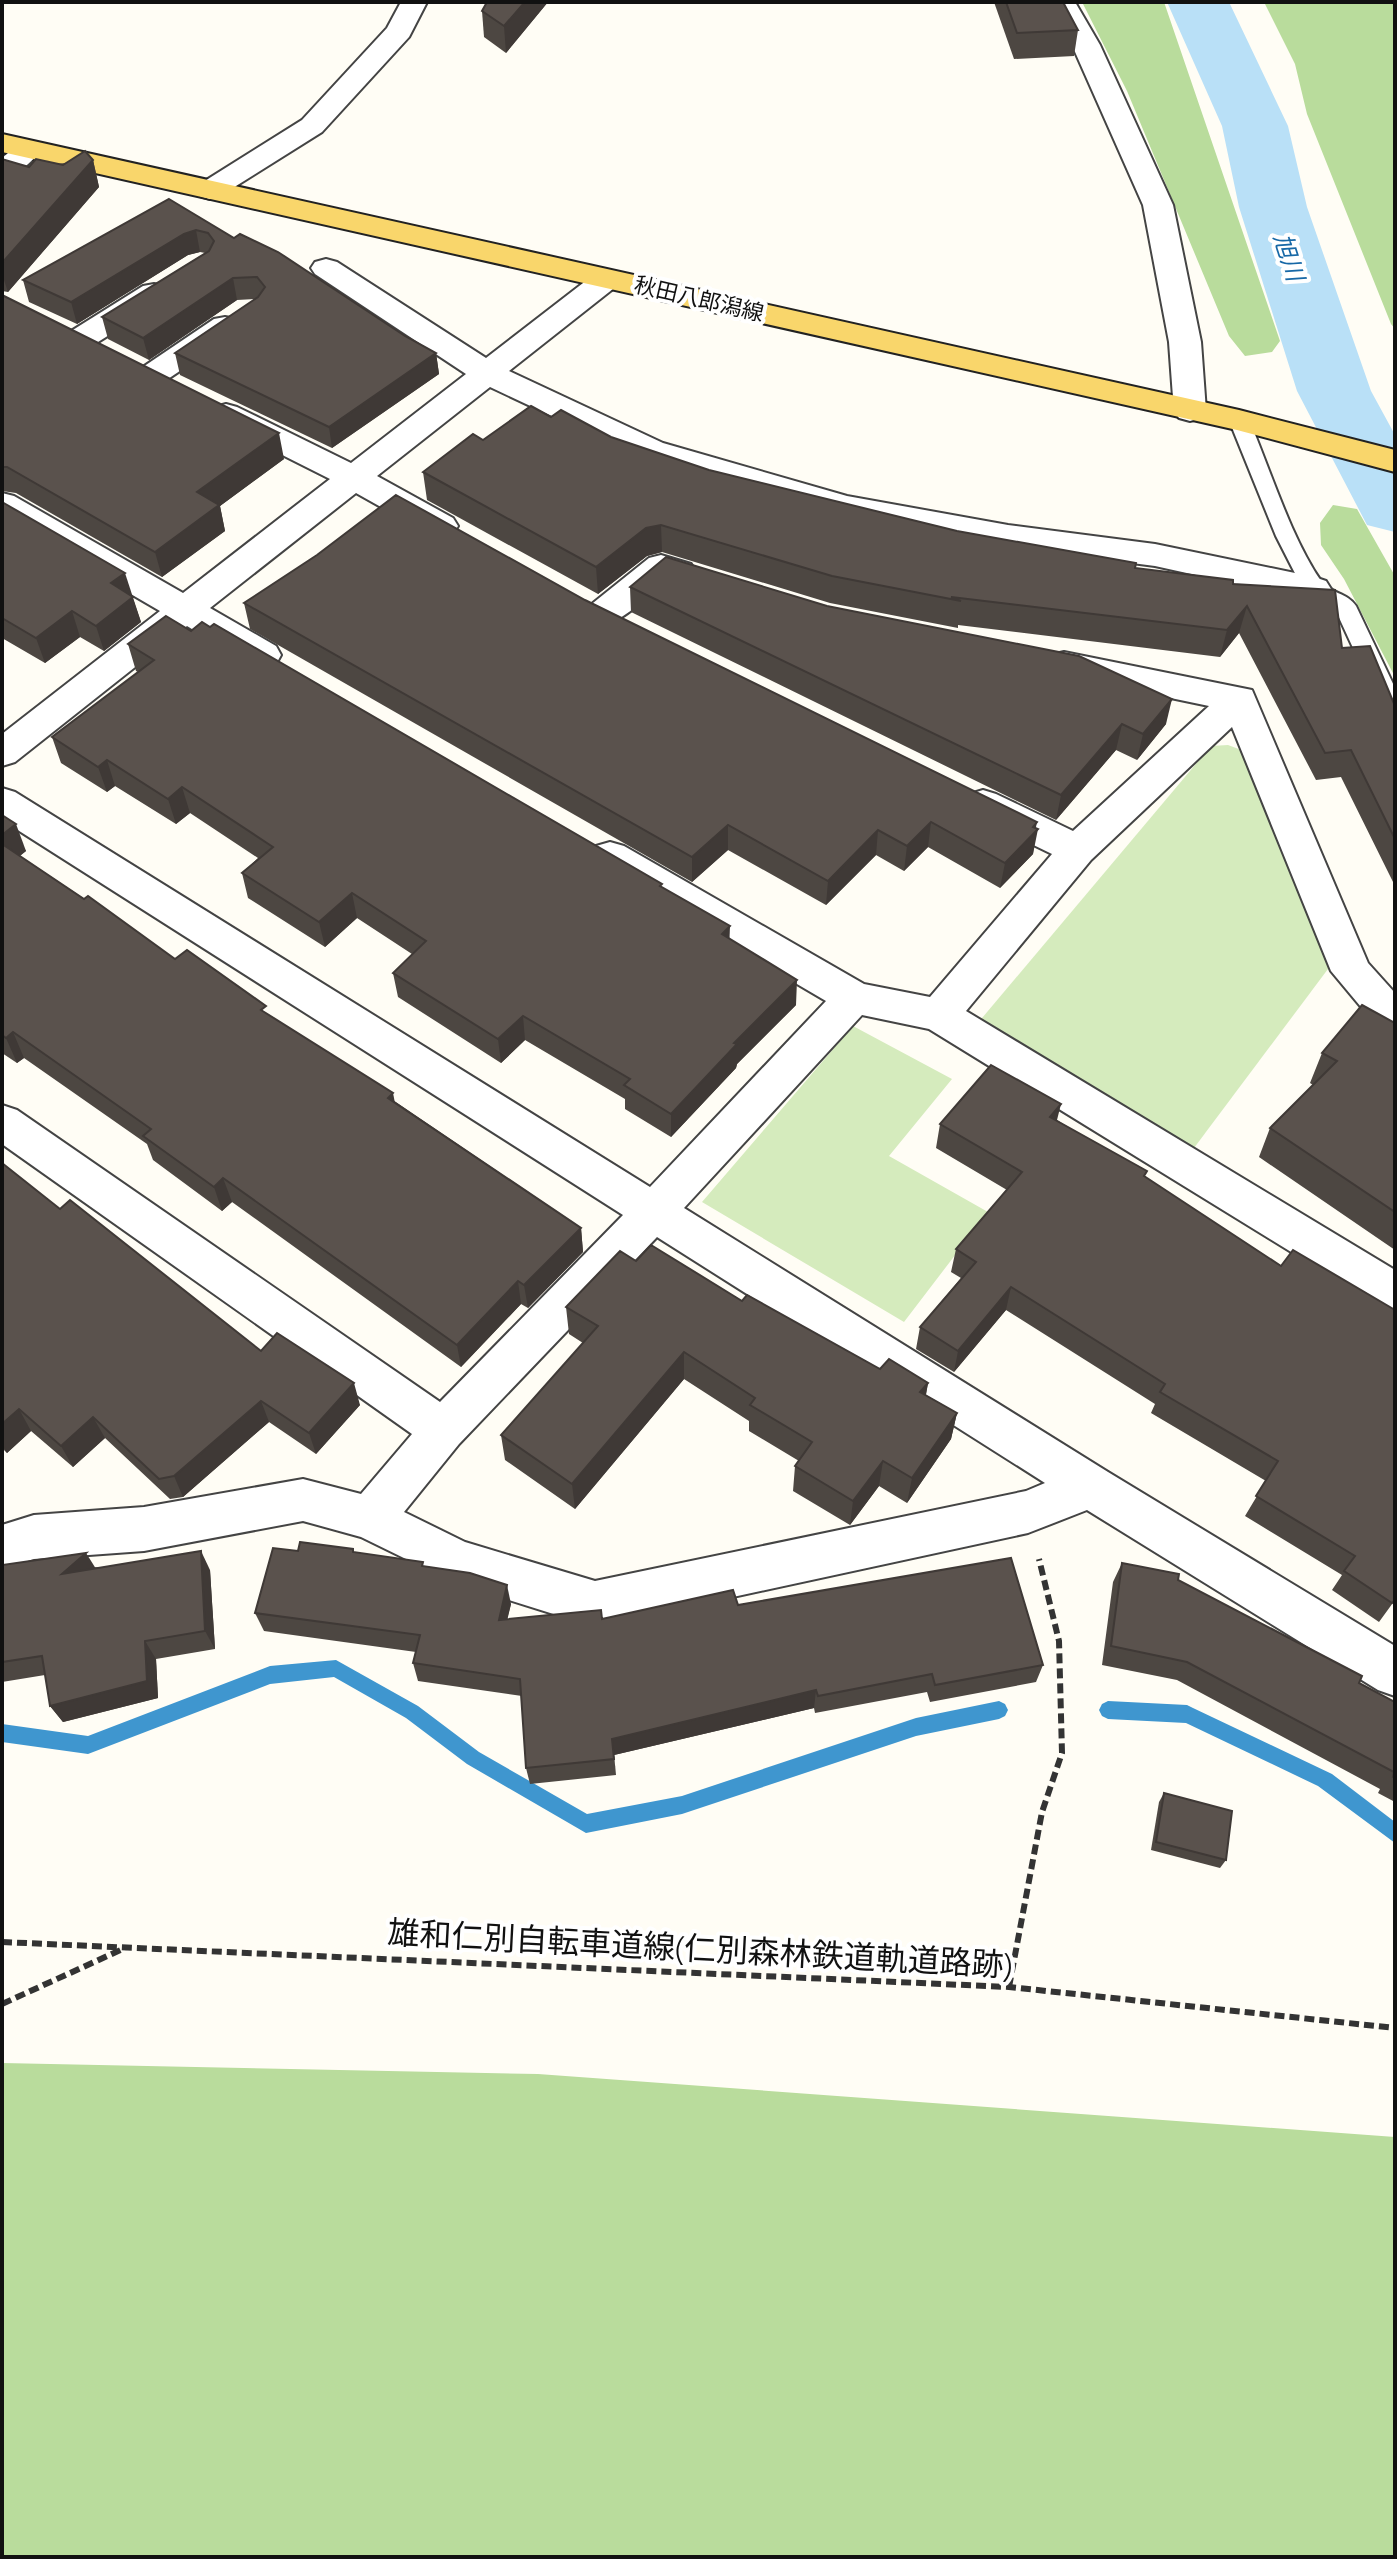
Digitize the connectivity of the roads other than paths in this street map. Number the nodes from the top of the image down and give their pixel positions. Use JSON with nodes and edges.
{"nodes":[{"id":1,"x":414,"y":2,"type":"edge"},
{"id":2,"x":1062,"y":2,"type":"edge"},
{"id":3,"x":15,"y":146,"type":"edge"},
{"id":4,"x":2,"y":173,"type":"edge"},
{"id":5,"x":210,"y":190,"type":"junction"},
{"id":6,"x":326,"y":268,"type":"dead end"},
{"id":7,"x":607,"y":279,"type":"junction"},
{"id":8,"x":174,"y":281,"type":"edge"},
{"id":9,"x":250,"y":309,"type":"edge"},
{"id":10,"x":487,"y":373,"type":"junction"},
{"id":11,"x":152,"y":377,"type":"junction"},
{"id":12,"x":1190,"y":411,"type":"junction"},
{"id":13,"x":1239,"y":420,"type":"junction"},
{"id":14,"x":1395,"y":461,"type":"edge"},
{"id":15,"x":353,"y":477,"type":"junction"},
{"id":16,"x":2,"y":504,"type":"edge"},
{"id":17,"x":462,"y":538,"type":"edge"},
{"id":18,"x":706,"y":580,"type":"edge"},
{"id":19,"x":1314,"y":589,"type":"junction"},
{"id":20,"x":185,"y":609,"type":"junction"},
{"id":21,"x":600,"y":614,"type":"edge"},
{"id":22,"x":1025,"y":656,"type":"edge"},
{"id":23,"x":294,"y":672,"type":"edge"},
{"id":24,"x":1239,"y":699,"type":"junction"},
{"id":25,"x":1395,"y":713,"type":"edge"},
{"id":26,"x":2,"y":753,"type":"edge"},
{"id":27,"x":950,"y":788,"type":"edge"},
{"id":28,"x":2,"y":802,"type":"edge"},
{"id":29,"x":581,"y":839,"type":"edge"},
{"id":30,"x":1077,"y":850,"type":"junction"},
{"id":31,"x":854,"y":998,"type":"junction"},
{"id":32,"x":939,"y":1015,"type":"junction"},
{"id":33,"x":1395,"y":1020,"type":"edge"},
{"id":34,"x":2,"y":1122,"type":"edge"},
{"id":35,"x":654,"y":1211,"type":"junction"},
{"id":36,"x":1395,"y":1293,"type":"edge"},
{"id":37,"x":443,"y":1430,"type":"junction"},
{"id":38,"x":1091,"y":1487,"type":"junction"},
{"id":39,"x":370,"y":1518,"type":"junction"},
{"id":40,"x":13,"y":1532,"type":"edge"},
{"id":41,"x":1395,"y":1673,"type":"edge"}],
"edges":[{"from":1,"to":5,"type":"street"},
{"from":2,"to":12,"type":"street"},
{"from":3,"to":4,"type":"street"},
{"from":3,"to":5,"type":"main road","name":"秋田八郎潟線"},
{"from":5,"to":7,"type":"main road","name":"秋田八郎潟線"},
{"from":6,"to":10,"type":"street"},
{"from":7,"to":10,"type":"street"},
{"from":7,"to":12,"type":"main road","name":"秋田八郎潟線"},
{"from":8,"to":11,"type":"street"},
{"from":9,"to":11,"type":"street"},
{"from":10,"to":15,"type":"street"},
{"from":10,"to":19,"type":"street"},
{"from":11,"to":15,"type":"street"},
{"from":12,"to":13,"type":"main road","name":"秋田八郎潟線"},
{"from":13,"to":14,"type":"main road","name":"秋田八郎潟線"},
{"from":13,"to":19,"type":"lane"},
{"from":15,"to":17,"type":"street"},
{"from":15,"to":20,"type":"street"},
{"from":16,"to":20,"type":"street"},
{"from":18,"to":21,"type":"street"},
{"from":19,"to":25,"type":"lane"},
{"from":20,"to":23,"type":"street"},
{"from":20,"to":26,"type":"street"},
{"from":22,"to":24,"type":"street"},
{"from":24,"to":30,"type":"street"},
{"from":24,"to":33,"type":"street"},
{"from":27,"to":30,"type":"street"},
{"from":28,"to":35,"type":"street"},
{"from":29,"to":31,"type":"street"},
{"from":30,"to":32,"type":"street"},
{"from":31,"to":32,"type":"street"},
{"from":31,"to":35,"type":"street"},
{"from":32,"to":36,"type":"street"},
{"from":34,"to":37,"type":"street"},
{"from":35,"to":37,"type":"street"},
{"from":35,"to":38,"type":"street"},
{"from":37,"to":39,"type":"street"},
{"from":38,"to":39,"type":"street"},
{"from":38,"to":41,"type":"street"},
{"from":39,"to":40,"type":"street"}]}
